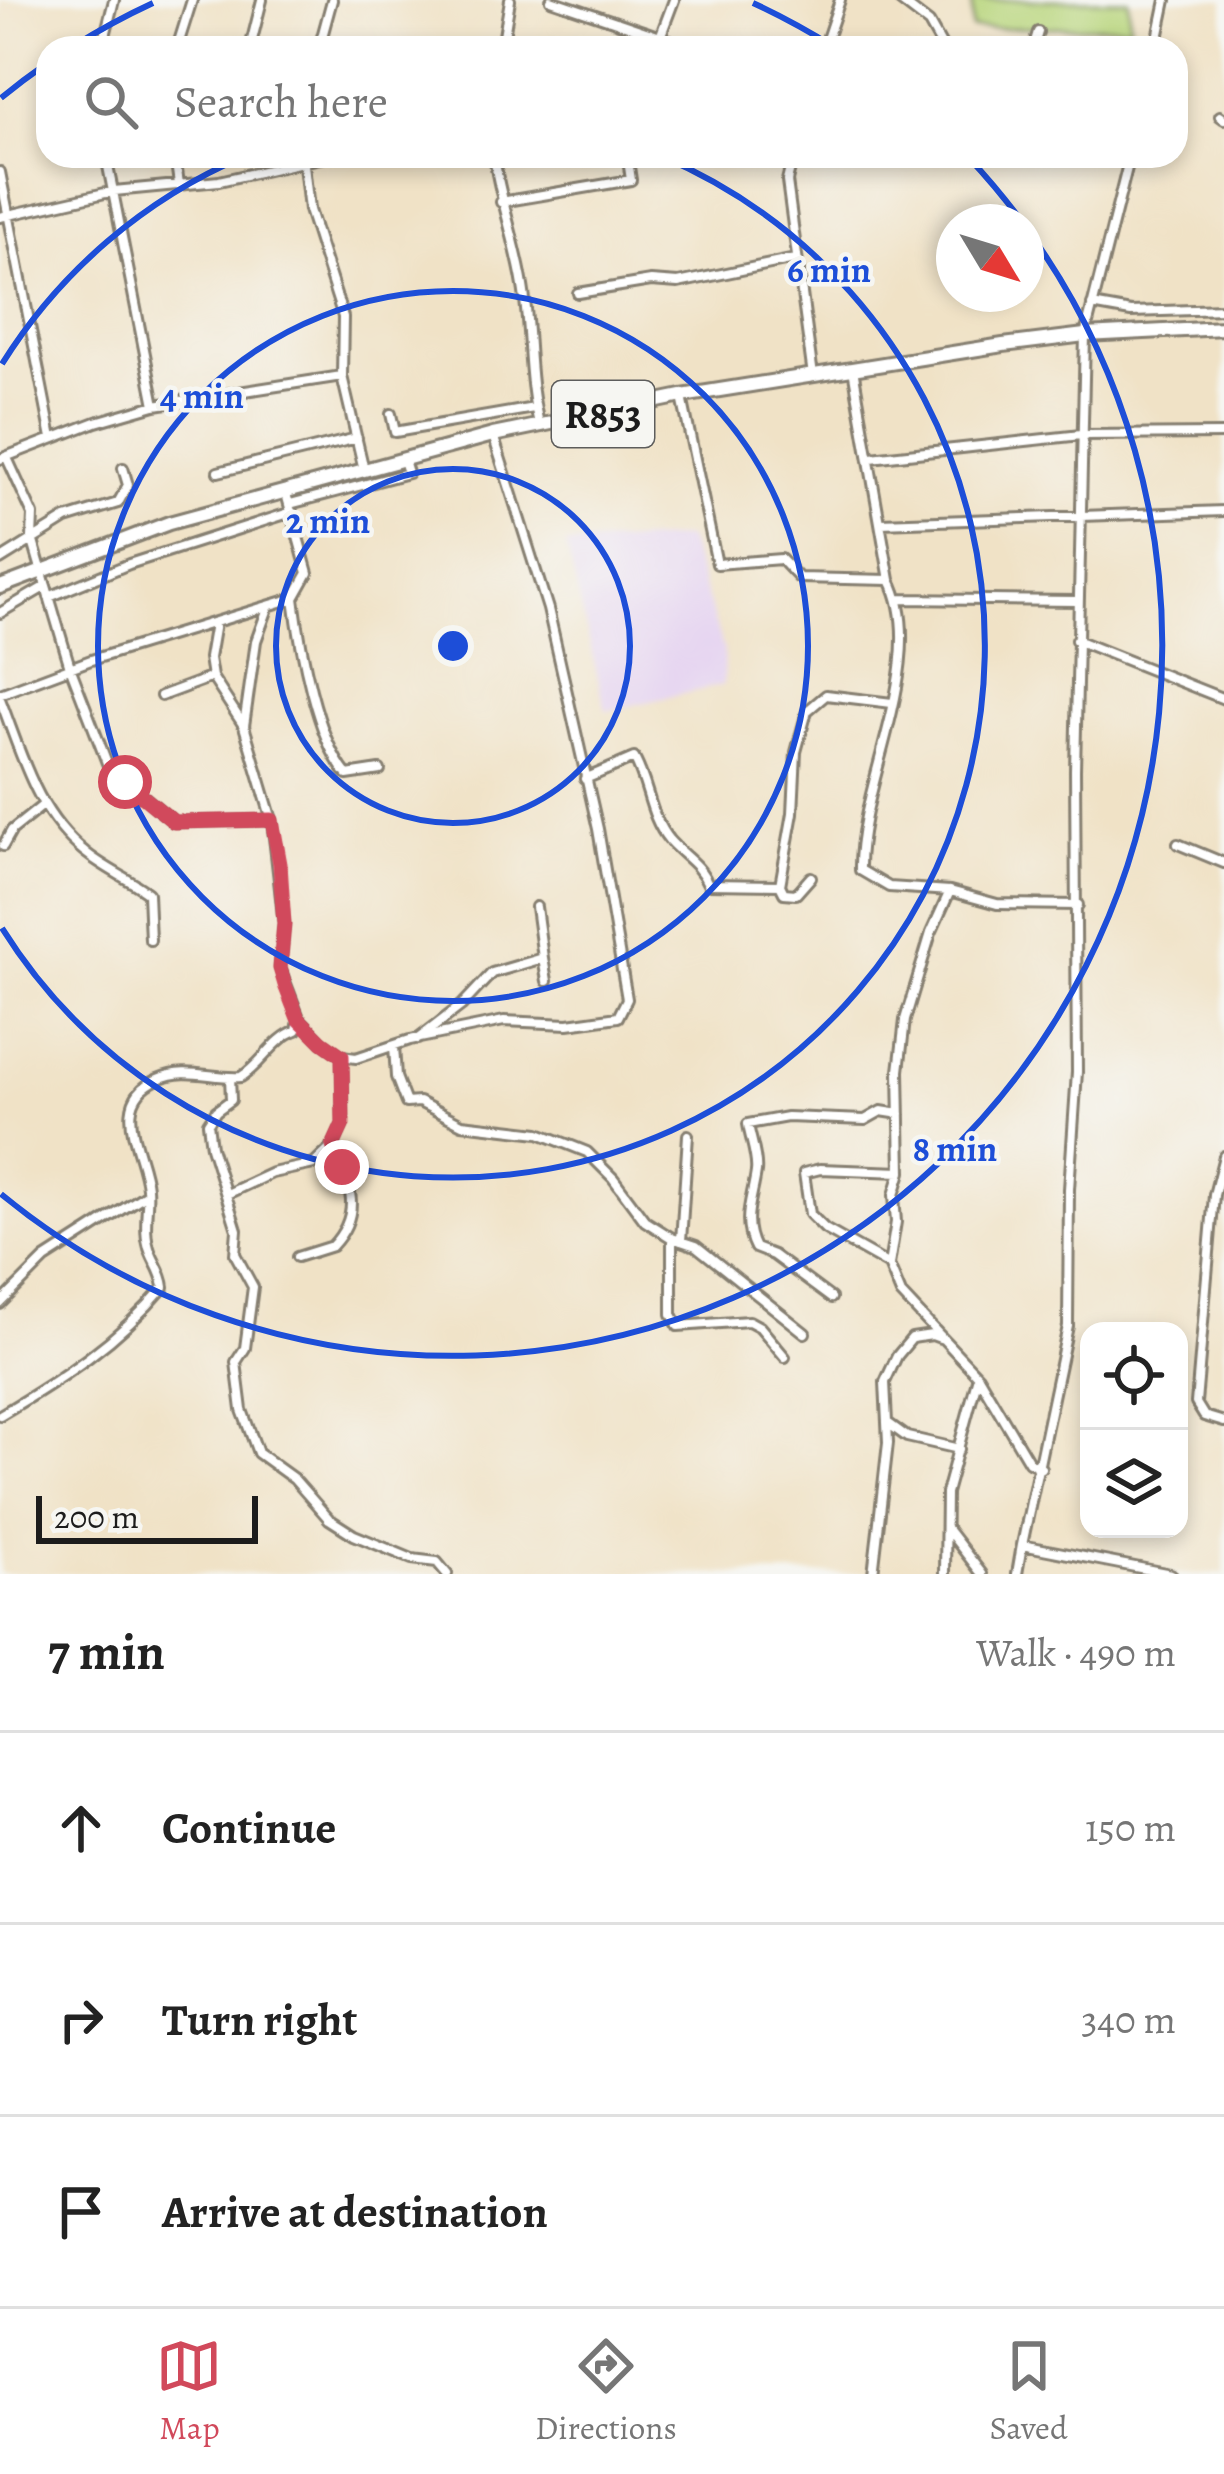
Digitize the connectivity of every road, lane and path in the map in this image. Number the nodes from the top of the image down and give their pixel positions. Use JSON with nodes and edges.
{"nodes":[{"id":1,"x":114,"y":0,"type":"edge"},
{"id":2,"x":192,"y":0,"type":"edge"},
{"id":3,"x":262,"y":0,"type":"edge"},
{"id":4,"x":332,"y":0,"type":"edge"},
{"id":5,"x":510,"y":0,"type":"edge"},
{"id":6,"x":551,"y":0,"type":"edge"},
{"id":7,"x":674,"y":0,"type":"edge"},
{"id":8,"x":840,"y":0,"type":"edge"},
{"id":9,"x":899,"y":0,"type":"edge"},
{"id":10,"x":1166,"y":0,"type":"edge"},
{"id":11,"x":1038,"y":32,"type":"dead end"},
{"id":12,"x":105,"y":36,"type":"edge"},
{"id":13,"x":181,"y":36,"type":"edge"},
{"id":14,"x":253,"y":36,"type":"edge"},
{"id":15,"x":322,"y":36,"type":"edge"},
{"id":16,"x":504,"y":36,"type":"edge"},
{"id":17,"x":661,"y":36,"type":"joint"},
{"id":18,"x":828,"y":36,"type":"edge"},
{"id":19,"x":936,"y":36,"type":"edge"},
{"id":20,"x":1037,"y":36,"type":"edge"},
{"id":21,"x":1158,"y":36,"type":"edge"},
{"id":22,"x":109,"y":168,"type":"edge"},
{"id":23,"x":177,"y":168,"type":"edge"},
{"id":24,"x":269,"y":168,"type":"edge"},
{"id":25,"x":304,"y":168,"type":"edge"},
{"id":26,"x":496,"y":168,"type":"edge"},
{"id":27,"x":629,"y":168,"type":"edge"},
{"id":28,"x":791,"y":168,"type":"edge"},
{"id":29,"x":1127,"y":168,"type":"edge"},
{"id":30,"x":0,"y":172,"type":"edge"},
{"id":31,"x":179,"y":185,"type":"junction"},
{"id":32,"x":114,"y":190,"type":"junction"},
{"id":33,"x":501,"y":202,"type":"junction"},
{"id":34,"x":4,"y":216,"type":"edge"},
{"id":35,"x":795,"y":259,"type":"junction"},
{"id":36,"x":578,"y":293,"type":"dead end"},
{"id":37,"x":1092,"y":305,"type":"junction"},
{"id":38,"x":1224,"y":309,"type":"edge"},
{"id":39,"x":1224,"y":328,"type":"edge"},
{"id":40,"x":1085,"y":334,"type":"junction"},
{"id":41,"x":853,"y":369,"type":"junction"},
{"id":42,"x":342,"y":376,"type":"junction"},
{"id":43,"x":813,"y":378,"type":"junction"},
{"id":44,"x":682,"y":396,"type":"junction"},
{"id":45,"x":154,"y":405,"type":"junction"},
{"id":46,"x":534,"y":407,"type":"junction"},
{"id":47,"x":391,"y":414,"type":"dead end"},
{"id":48,"x":540,"y":428,"type":"junction"},
{"id":49,"x":1224,"y":434,"type":"edge"},
{"id":50,"x":493,"y":435,"type":"junction"},
{"id":51,"x":1081,"y":435,"type":"junction"},
{"id":52,"x":52,"y":438,"type":"junction"},
{"id":53,"x":357,"y":438,"type":"junction"},
{"id":54,"x":871,"y":458,"type":"junction"},
{"id":55,"x":4,"y":459,"type":"edge"},
{"id":56,"x":404,"y":460,"type":"junction"},
{"id":57,"x":124,"y":468,"type":"dead end"},
{"id":58,"x":364,"y":470,"type":"junction"},
{"id":59,"x":218,"y":472,"type":"dead end"},
{"id":60,"x":285,"y":488,"type":"junction"},
{"id":61,"x":291,"y":508,"type":"junction"},
{"id":62,"x":1224,"y":511,"type":"edge"},
{"id":63,"x":1079,"y":516,"type":"junction"},
{"id":64,"x":881,"y":523,"type":"junction"},
{"id":65,"x":32,"y":538,"type":"junction"},
{"id":66,"x":0,"y":560,"type":"edge"},
{"id":67,"x":42,"y":570,"type":"junction"},
{"id":68,"x":890,"y":580,"type":"junction"},
{"id":69,"x":46,"y":586,"type":"junction"},
{"id":70,"x":0,"y":587,"type":"edge"},
{"id":71,"x":49,"y":597,"type":"junction"},
{"id":72,"x":294,"y":598,"type":"junction"},
{"id":73,"x":900,"y":599,"type":"junction"},
{"id":74,"x":1078,"y":601,"type":"junction"},
{"id":75,"x":268,"y":607,"type":"junction"},
{"id":76,"x":0,"y":613,"type":"edge"},
{"id":77,"x":214,"y":623,"type":"junction"},
{"id":78,"x":1076,"y":640,"type":"junction"},
{"id":79,"x":70,"y":668,"type":"junction"},
{"id":80,"x":212,"y":676,"type":"junction"},
{"id":81,"x":0,"y":696,"type":"edge"},
{"id":82,"x":161,"y":696,"type":"dead end"},
{"id":83,"x":1224,"y":699,"type":"edge"},
{"id":84,"x":892,"y":704,"type":"junction"},
{"id":85,"x":244,"y":727,"type":"junction"},
{"id":86,"x":380,"y":770,"type":"dead end"},
{"id":87,"x":585,"y":778,"type":"junction"},
{"id":88,"x":42,"y":806,"type":"junction"},
{"id":89,"x":272,"y":820,"type":"junction"},
{"id":90,"x":1178,"y":844,"type":"dead end"},
{"id":91,"x":3,"y":846,"type":"dead end"},
{"id":92,"x":1224,"y":863,"type":"edge"},
{"id":93,"x":811,"y":877,"type":"dead end"},
{"id":94,"x":780,"y":886,"type":"junction"},
{"id":95,"x":950,"y":891,"type":"junction"},
{"id":96,"x":1078,"y":904,"type":"junction"},
{"id":97,"x":536,"y":907,"type":"dead end"},
{"id":98,"x":150,"y":940,"type":"dead end"},
{"id":99,"x":543,"y":958,"type":"junction"},
{"id":100,"x":547,"y":981,"type":"dead end"},
{"id":101,"x":298,"y":1018,"type":"junction"},
{"id":102,"x":417,"y":1040,"type":"junction"},
{"id":103,"x":394,"y":1046,"type":"junction"},
{"id":104,"x":342,"y":1056,"type":"junction"},
{"id":105,"x":230,"y":1077,"type":"junction"},
{"id":106,"x":899,"y":1114,"type":"junction"},
{"id":107,"x":688,"y":1135,"type":"dead end"},
{"id":108,"x":333,"y":1146,"type":"junction"},
{"id":109,"x":1224,"y":1156,"type":"edge"},
{"id":110,"x":901,"y":1172,"type":"junction"},
{"id":111,"x":147,"y":1194,"type":"junction"},
{"id":112,"x":227,"y":1194,"type":"junction"},
{"id":113,"x":677,"y":1240,"type":"junction"},
{"id":114,"x":297,"y":1257,"type":"dead end"},
{"id":115,"x":890,"y":1265,"type":"junction"},
{"id":116,"x":831,"y":1298,"type":"dead end"},
{"id":117,"x":0,"y":1304,"type":"edge"},
{"id":118,"x":805,"y":1333,"type":"dead end"},
{"id":119,"x":944,"y":1339,"type":"junction"},
{"id":120,"x":785,"y":1357,"type":"dead end"},
{"id":121,"x":978,"y":1376,"type":"junction"},
{"id":122,"x":0,"y":1415,"type":"edge"},
{"id":123,"x":887,"y":1420,"type":"junction"},
{"id":124,"x":1224,"y":1422,"type":"edge"},
{"id":125,"x":959,"y":1449,"type":"junction"},
{"id":126,"x":1040,"y":1468,"type":"junction"},
{"id":127,"x":947,"y":1529,"type":"junction"},
{"id":128,"x":1022,"y":1545,"type":"junction"},
{"id":129,"x":447,"y":1574,"type":"edge"},
{"id":130,"x":873,"y":1574,"type":"edge"},
{"id":131,"x":945,"y":1574,"type":"edge"},
{"id":132,"x":982,"y":1574,"type":"edge"},
{"id":133,"x":1017,"y":1574,"type":"edge"},
{"id":134,"x":1171,"y":1574,"type":"edge"}],
"edges":[{"from":1,"to":12,"type":"street"},
{"from":2,"to":13,"type":"street"},
{"from":3,"to":14,"type":"street"},
{"from":4,"to":15,"type":"street"},
{"from":5,"to":16,"type":"street"},
{"from":6,"to":17,"type":"street"},
{"from":7,"to":17,"type":"street"},
{"from":8,"to":18,"type":"street"},
{"from":9,"to":19,"type":"street"},
{"from":10,"to":21,"type":"street"},
{"from":11,"to":20,"type":"street"},
{"from":22,"to":32,"type":"street"},
{"from":23,"to":31,"type":"street"},
{"from":24,"to":31,"type":"street"},
{"from":25,"to":42,"type":"street"},
{"from":26,"to":33,"type":"street"},
{"from":27,"to":33,"type":"street"},
{"from":28,"to":35,"type":"street"},
{"from":29,"to":37,"type":"street"},
{"from":30,"to":34,"type":"street"},
{"from":31,"to":32,"type":"street"},
{"from":32,"to":34,"type":"street"},
{"from":32,"to":45,"type":"street"},
{"from":33,"to":46,"type":"street"},
{"from":34,"to":52,"type":"street"},
{"from":35,"to":36,"type":"street"},
{"from":35,"to":43,"type":"street"},
{"from":37,"to":38,"type":"street"},
{"from":37,"to":40,"type":"street"},
{"from":39,"to":40,"type":"main road","number":"R853"},
{"from":40,"to":41,"type":"main road","number":"R853"},
{"from":40,"to":51,"type":"street"},
{"from":41,"to":43,"type":"main road","number":"R853"},
{"from":41,"to":54,"type":"street"},
{"from":42,"to":45,"type":"street"},
{"from":42,"to":53,"type":"street"},
{"from":43,"to":44,"type":"main road","number":"R853"},
{"from":44,"to":48,"type":"main road","number":"R853"},
{"from":44,"to":68,"type":"street"},
{"from":45,"to":52,"type":"street"},
{"from":46,"to":47,"type":"street"},
{"from":46,"to":48,"type":"street"},
{"from":48,"to":50,"type":"main road","number":"R853"},
{"from":49,"to":51,"type":"street"},
{"from":50,"to":56,"type":"main road","number":"R853"},
{"from":50,"to":87,"type":"street"},
{"from":51,"to":54,"type":"street"},
{"from":51,"to":63,"type":"street"},
{"from":52,"to":55,"type":"street"},
{"from":53,"to":58,"type":"street"},
{"from":53,"to":59,"type":"street"},
{"from":54,"to":64,"type":"street"},
{"from":55,"to":65,"type":"street"},
{"from":56,"to":58,"type":"main road","number":"R853"},
{"from":56,"to":61,"type":"street"},
{"from":57,"to":65,"type":"street"},
{"from":58,"to":60,"type":"main road","number":"R853"},
{"from":60,"to":61,"type":"street"},
{"from":60,"to":67,"type":"main road","number":"R853"},
{"from":61,"to":71,"type":"street"},
{"from":61,"to":72,"type":"street"},
{"from":62,"to":63,"type":"street"},
{"from":63,"to":64,"type":"street"},
{"from":63,"to":74,"type":"street"},
{"from":64,"to":68,"type":"street"},
{"from":65,"to":66,"type":"street"},
{"from":65,"to":67,"type":"street"},
{"from":67,"to":69,"type":"street"},
{"from":67,"to":70,"type":"main road","number":"R853"},
{"from":68,"to":73,"type":"street"},
{"from":69,"to":71,"type":"street"},
{"from":69,"to":76,"type":"street"},
{"from":71,"to":79,"type":"street"},
{"from":72,"to":75,"type":"street"},
{"from":72,"to":86,"type":"street"},
{"from":73,"to":74,"type":"street"},
{"from":73,"to":84,"type":"street"},
{"from":74,"to":78,"type":"street"},
{"from":75,"to":77,"type":"street"},
{"from":75,"to":85,"type":"street"},
{"from":77,"to":79,"type":"street"},
{"from":77,"to":80,"type":"street"},
{"from":78,"to":83,"type":"street"},
{"from":78,"to":96,"type":"street"},
{"from":79,"to":81,"type":"street"},
{"from":79,"to":89,"type":"street"},
{"from":80,"to":82,"type":"street"},
{"from":80,"to":85,"type":"street"},
{"from":81,"to":88,"type":"street"},
{"from":84,"to":94,"type":"street"},
{"from":84,"to":95,"type":"street"},
{"from":85,"to":89,"type":"street"},
{"from":87,"to":94,"type":"street"},
{"from":87,"to":102,"type":"street"},
{"from":88,"to":91,"type":"street"},
{"from":88,"to":98,"type":"street"},
{"from":89,"to":101,"type":"street"},
{"from":90,"to":92,"type":"street"},
{"from":93,"to":94,"type":"street"},
{"from":95,"to":96,"type":"street"},
{"from":95,"to":106,"type":"street"},
{"from":96,"to":126,"type":"street"},
{"from":97,"to":99,"type":"street"},
{"from":99,"to":100,"type":"street"},
{"from":99,"to":102,"type":"street"},
{"from":101,"to":104,"type":"street"},
{"from":101,"to":105,"type":"street"},
{"from":102,"to":103,"type":"street"},
{"from":103,"to":104,"type":"street"},
{"from":103,"to":113,"type":"street"},
{"from":104,"to":108,"type":"street"},
{"from":105,"to":111,"type":"street"},
{"from":105,"to":112,"type":"street"},
{"from":106,"to":110,"type":"street"},
{"from":106,"to":116,"type":"street"},
{"from":107,"to":113,"type":"street"},
{"from":108,"to":112,"type":"street"},
{"from":108,"to":114,"type":"street"},
{"from":109,"to":124,"type":"street"},
{"from":110,"to":115,"type":"street"},
{"from":110,"to":115,"type":"street"},
{"from":111,"to":117,"type":"street"},
{"from":111,"to":122,"type":"street"},
{"from":112,"to":129,"type":"street"},
{"from":113,"to":118,"type":"street"},
{"from":113,"to":120,"type":"street"},
{"from":115,"to":119,"type":"street"},
{"from":119,"to":121,"type":"street"},
{"from":119,"to":123,"type":"street"},
{"from":121,"to":125,"type":"street"},
{"from":121,"to":126,"type":"street"},
{"from":123,"to":125,"type":"street"},
{"from":123,"to":130,"type":"street"},
{"from":125,"to":127,"type":"street"},
{"from":126,"to":128,"type":"street"},
{"from":127,"to":131,"type":"street"},
{"from":127,"to":132,"type":"street"},
{"from":128,"to":133,"type":"street"},
{"from":128,"to":134,"type":"street"}]}
